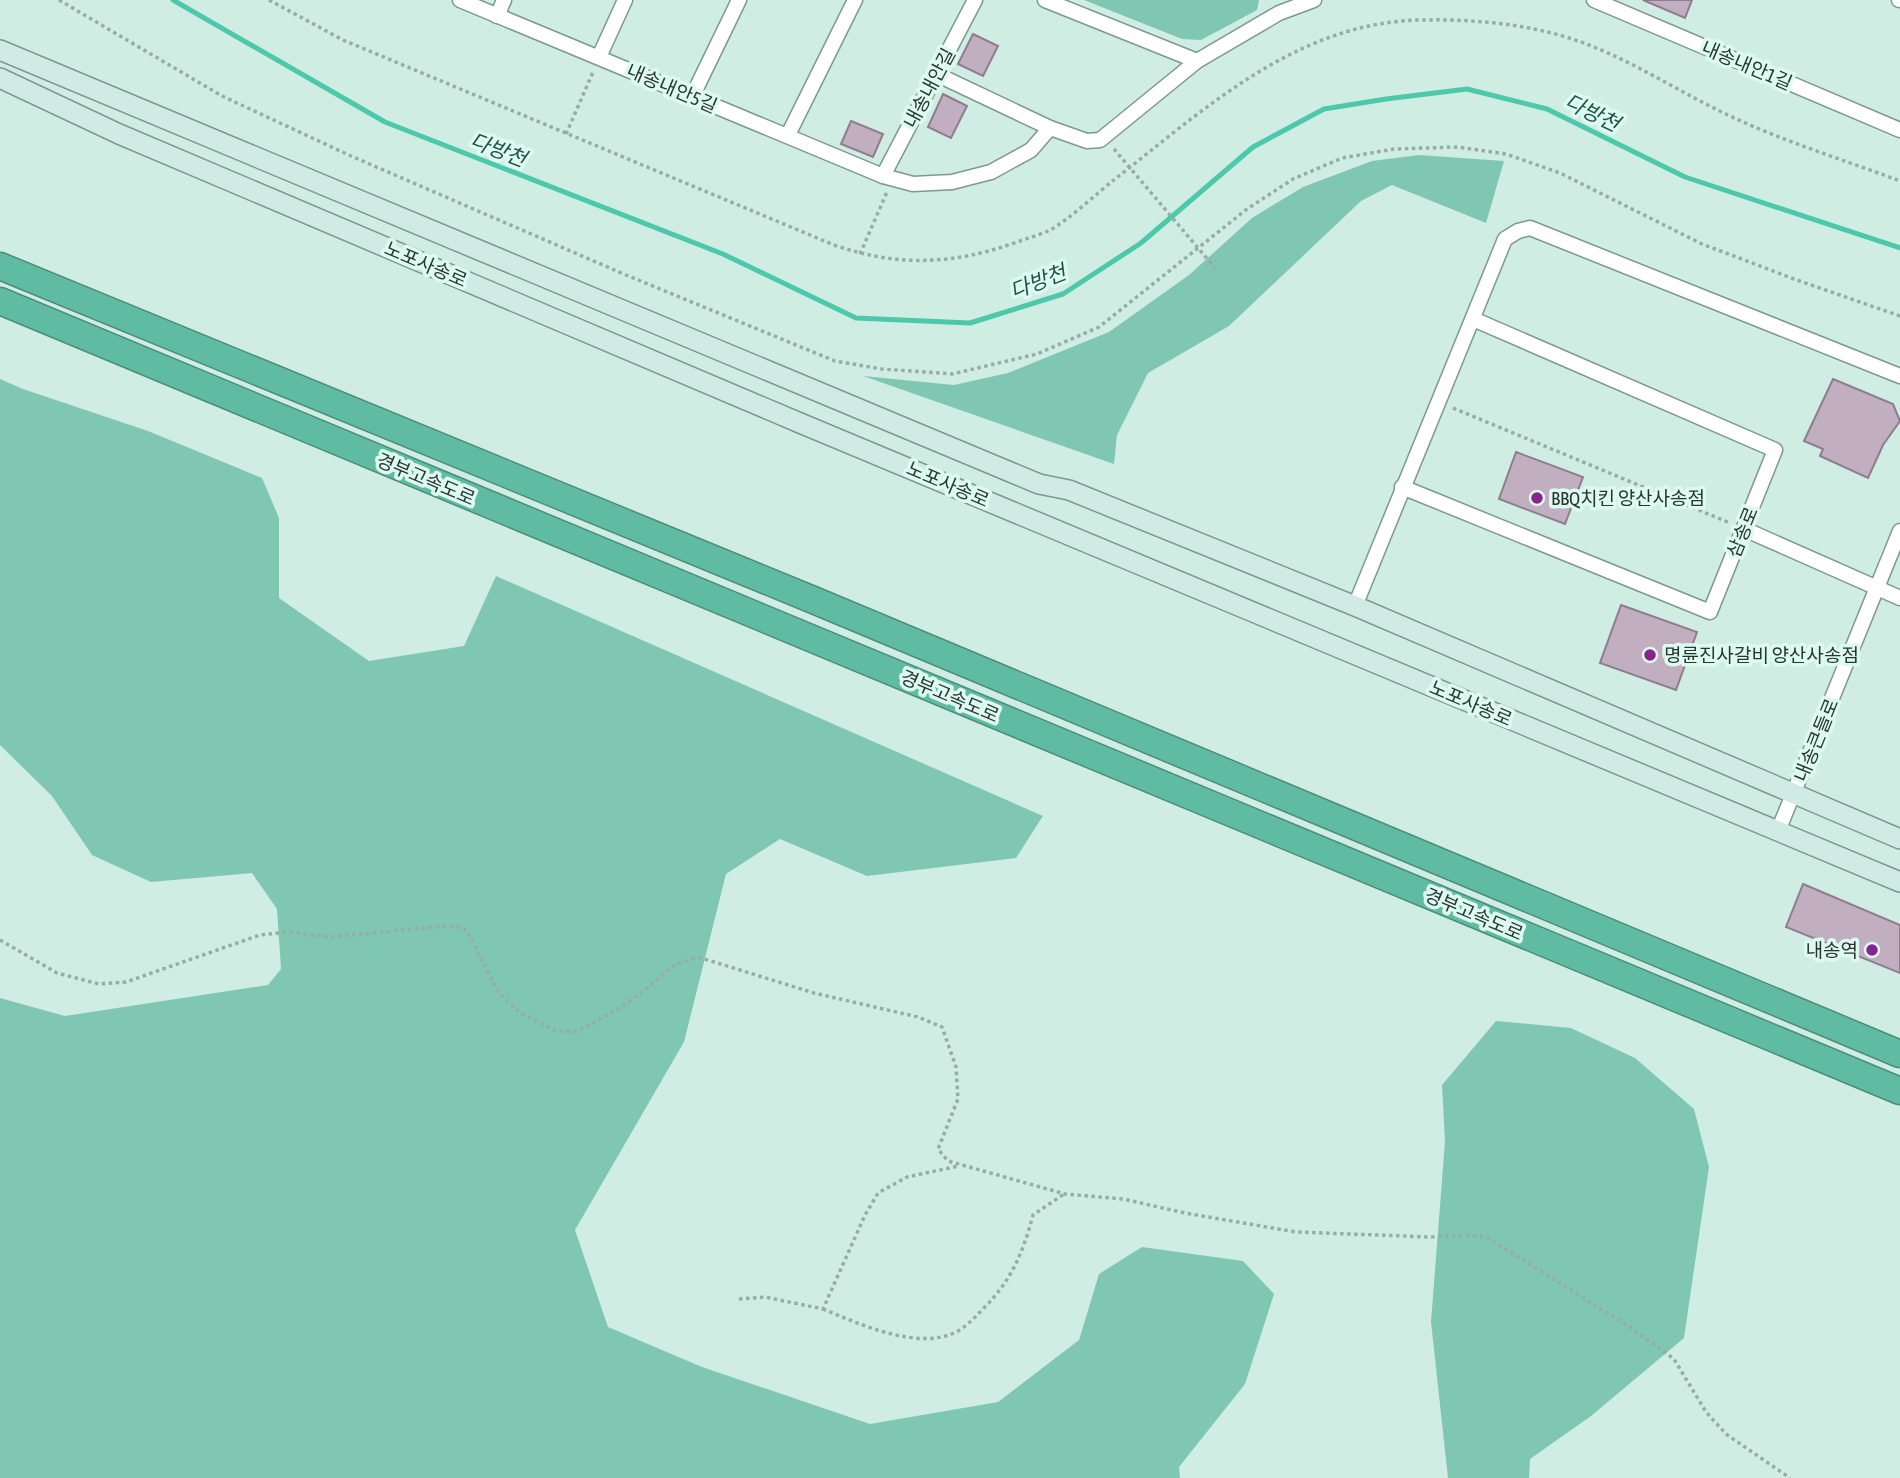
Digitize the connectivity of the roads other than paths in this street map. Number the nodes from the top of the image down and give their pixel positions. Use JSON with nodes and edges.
{"nodes":[{"id":1,"x":460,"y":0,"type":"edge"},
{"id":2,"x":504,"y":0,"type":"edge"},
{"id":3,"x":625,"y":0,"type":"edge"},
{"id":4,"x":739,"y":0,"type":"edge"},
{"id":5,"x":855,"y":0,"type":"edge"},
{"id":6,"x":975,"y":0,"type":"edge"},
{"id":7,"x":1045,"y":0,"type":"edge"},
{"id":8,"x":1314,"y":0,"type":"edge"},
{"id":9,"x":1598,"y":1,"type":"edge"},
{"id":10,"x":497,"y":16,"type":"junction"},
{"id":11,"x":0,"y":50,"type":"edge"},
{"id":12,"x":599,"y":57,"type":"junction"},
{"id":13,"x":1197,"y":61,"type":"junction"},
{"id":14,"x":936,"y":74,"type":"junction"},
{"id":15,"x":0,"y":79,"type":"edge"},
{"id":16,"x":692,"y":97,"type":"junction"},
{"id":17,"x":1051,"y":128,"type":"junction"},
{"id":18,"x":1900,"y":130,"type":"edge"},
{"id":19,"x":788,"y":135,"type":"junction"},
{"id":20,"x":888,"y":178,"type":"junction"},
{"id":21,"x":0,"y":267,"type":"edge"},
{"id":22,"x":0,"y":301,"type":"edge"},
{"id":23,"x":1473,"y":319,"type":"junction"},
{"id":24,"x":1900,"y":376,"type":"edge"},
{"id":25,"x":1402,"y":487,"type":"junction"},
{"id":26,"x":1744,"y":529,"type":"junction"},
{"id":27,"x":1900,"y":531,"type":"edge"},
{"id":28,"x":1877,"y":589,"type":"junction"},
{"id":29,"x":1900,"y":597,"type":"edge"},
{"id":30,"x":1354,"y":606,"type":"junction"},
{"id":31,"x":1794,"y":795,"type":"junction"},
{"id":32,"x":1778,"y":831,"type":"junction"},
{"id":33,"x":1900,"y":839,"type":"edge"},
{"id":34,"x":1900,"y":882,"type":"edge"},
{"id":35,"x":1900,"y":1054,"type":"edge"},
{"id":36,"x":1900,"y":1091,"type":"edge"}],
"edges":[{"from":1,"to":10,"type":"street","name":"내송내안5길"},
{"from":2,"to":10,"type":"street"},
{"from":3,"to":12,"type":"street"},
{"from":4,"to":16,"type":"street"},
{"from":5,"to":19,"type":"street"},
{"from":6,"to":14,"type":"street","name":"내송내안길"},
{"from":7,"to":13,"type":"street"},
{"from":8,"to":13,"type":"street"},
{"from":9,"to":18,"type":"street","name":"내송내안1길"},
{"from":10,"to":12,"type":"street","name":"내송내안5길"},
{"from":11,"to":30,"type":"main road","name":"노포사송로"},
{"from":12,"to":16,"type":"street","name":"내송내안5길"},
{"from":13,"to":17,"type":"street"},
{"from":14,"to":17,"type":"street"},
{"from":14,"to":20,"type":"street","name":"내송내안길"},
{"from":15,"to":32,"type":"main road","name":"노포사송로"},
{"from":16,"to":19,"type":"street","name":"내송내안5길"},
{"from":17,"to":20,"type":"street","name":"내송내안5길"},
{"from":19,"to":20,"type":"street","name":"내송내안5길"},
{"from":21,"to":35,"type":"highway","name":"경부고속도로"},
{"from":22,"to":36,"type":"highway","name":"경부고속도로"},
{"from":23,"to":24,"type":"street"},
{"from":23,"to":25,"type":"street"},
{"from":23,"to":26,"type":"street","name":"삼송로"},
{"from":25,"to":26,"type":"street","name":"삼송로"},
{"from":25,"to":30,"type":"street"},
{"from":26,"to":28,"type":"street"},
{"from":27,"to":28,"type":"street","name":"내송큰들로"},
{"from":28,"to":29,"type":"street"},
{"from":28,"to":31,"type":"street","name":"내송큰들로"},
{"from":30,"to":31,"type":"main road","name":"노포사송로"},
{"from":31,"to":32,"type":"street","name":"내송큰들로"},
{"from":31,"to":33,"type":"main road","name":"노포사송로"},
{"from":32,"to":34,"type":"main road","name":"노포사송로"}]}
